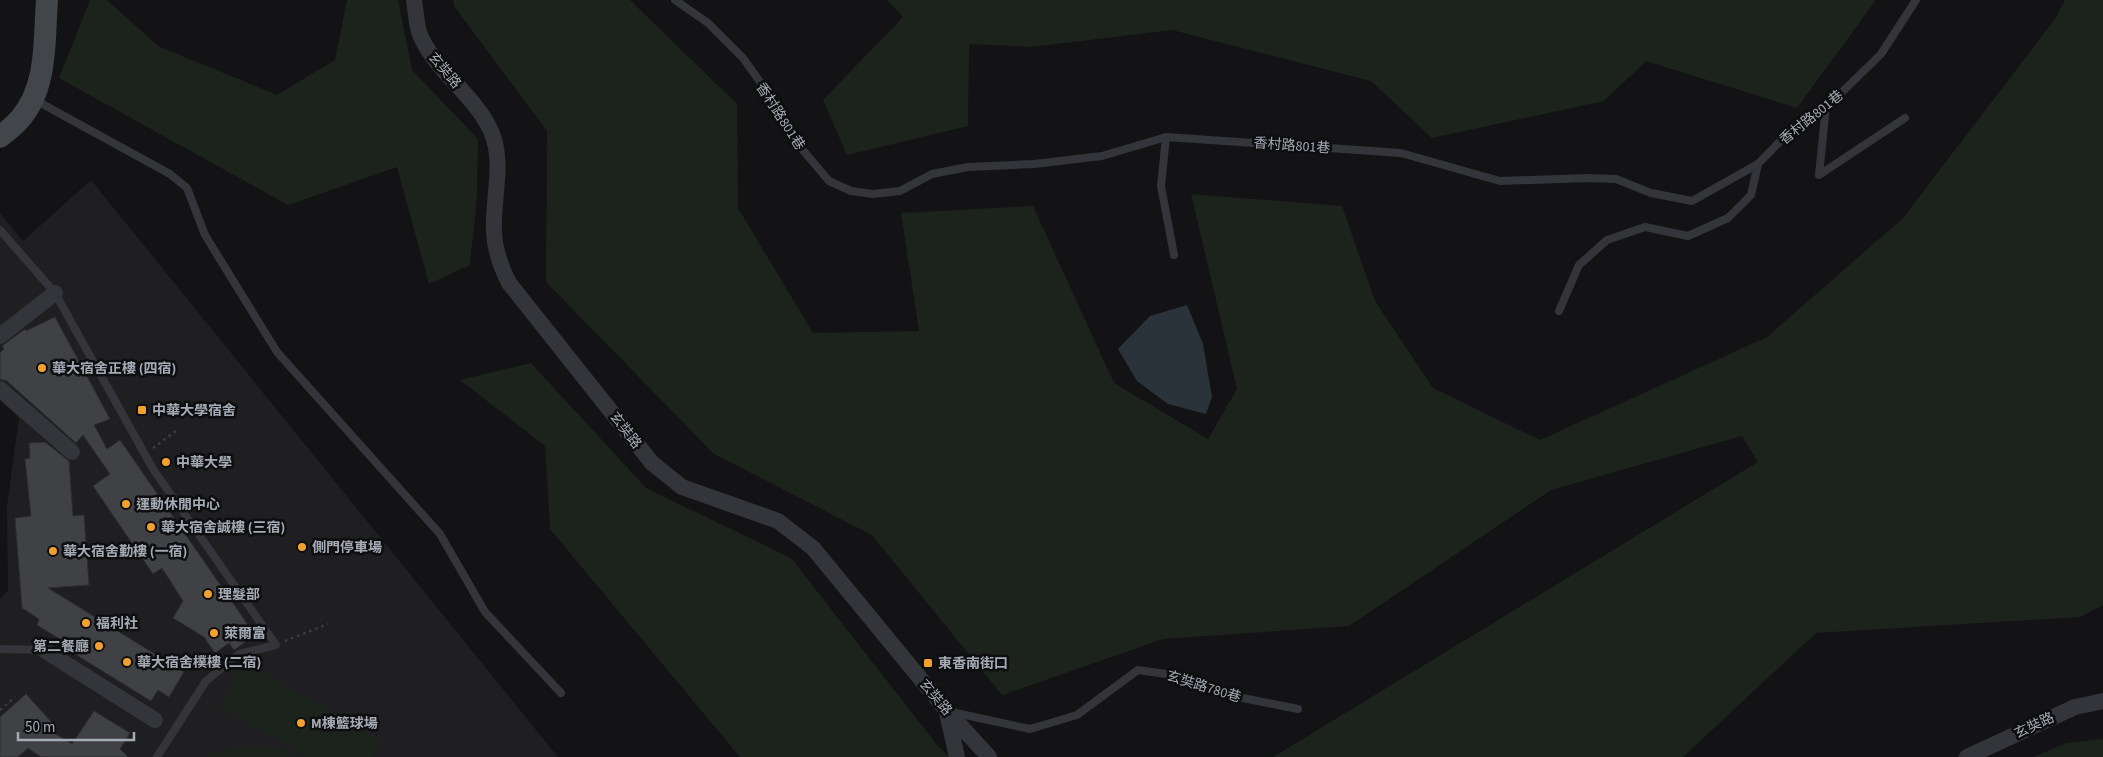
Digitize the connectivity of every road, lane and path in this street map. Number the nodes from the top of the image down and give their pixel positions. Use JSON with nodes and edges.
{"nodes":[{"id":1,"x":48,"y":0,"type":"edge"},
{"id":2,"x":414,"y":0,"type":"edge"},
{"id":3,"x":676,"y":0,"type":"edge"},
{"id":4,"x":1916,"y":0,"type":"edge"},
{"id":5,"x":33,"y":99,"type":"junction"},
{"id":6,"x":1826,"y":106,"type":"junction"},
{"id":7,"x":1905,"y":118,"type":"dead end"},
{"id":8,"x":0,"y":137,"type":"edge"},
{"id":9,"x":1166,"y":137,"type":"junction"},
{"id":10,"x":1758,"y":164,"type":"junction"},
{"id":11,"x":0,"y":230,"type":"edge"},
{"id":12,"x":1174,"y":256,"type":"dead end"},
{"id":13,"x":55,"y":293,"type":"junction"},
{"id":14,"x":1559,"y":311,"type":"dead end"},
{"id":15,"x":0,"y":336,"type":"edge"},
{"id":16,"x":0,"y":389,"type":"edge"},
{"id":17,"x":176,"y":431,"type":"dead end"},
{"id":18,"x":72,"y":452,"type":"dead end"},
{"id":19,"x":145,"y":454,"type":"junction"},
{"id":20,"x":328,"y":624,"type":"dead end"},
{"id":21,"x":276,"y":645,"type":"junction"},
{"id":22,"x":0,"y":649,"type":"edge"},
{"id":23,"x":44,"y":650,"type":"joint"},
{"id":24,"x":562,"y":694,"type":"dead end"},
{"id":25,"x":15,"y":697,"type":"dead end"},
{"id":26,"x":2103,"y":701,"type":"edge"},
{"id":27,"x":1298,"y":709,"type":"dead end"},
{"id":28,"x":0,"y":710,"type":"edge"},
{"id":29,"x":947,"y":711,"type":"junction"},
{"id":30,"x":155,"y":720,"type":"dead end"},
{"id":31,"x":157,"y":757,"type":"edge"},
{"id":32,"x":957,"y":757,"type":"edge"},
{"id":33,"x":989,"y":757,"type":"edge"},
{"id":34,"x":1967,"y":757,"type":"edge"}],
"edges":[{"from":1,"to":5,"type":"main road"},
{"from":2,"to":29,"type":"street","name":"玄奘路"},
{"from":3,"to":9,"type":"lane","name":"香村路801巷"},
{"from":4,"to":6,"type":"lane","name":"香村路801巷"},
{"from":5,"to":8,"type":"main road"},
{"from":5,"to":24,"type":"lane"},
{"from":6,"to":7,"type":"lane"},
{"from":6,"to":10,"type":"lane","name":"香村路801巷"},
{"from":9,"to":10,"type":"lane","name":"香村路801巷"},
{"from":9,"to":12,"type":"lane"},
{"from":10,"to":14,"type":"lane"},
{"from":11,"to":13,"type":"lane"},
{"from":13,"to":15,"type":"street"},
{"from":13,"to":19,"type":"lane"},
{"from":16,"to":18,"type":"street"},
{"from":17,"to":19,"type":"path"},
{"from":19,"to":21,"type":"lane"},
{"from":20,"to":21,"type":"path"},
{"from":21,"to":31,"type":"lane"},
{"from":22,"to":23,"type":"lane"},
{"from":23,"to":30,"type":"street"},
{"from":25,"to":28,"type":"path"},
{"from":26,"to":34,"type":"street","name":"玄奘路"},
{"from":27,"to":29,"type":"lane","name":"玄奘路780巷"},
{"from":29,"to":32,"type":"street"},
{"from":29,"to":33,"type":"street","name":"玄奘路"}]}
